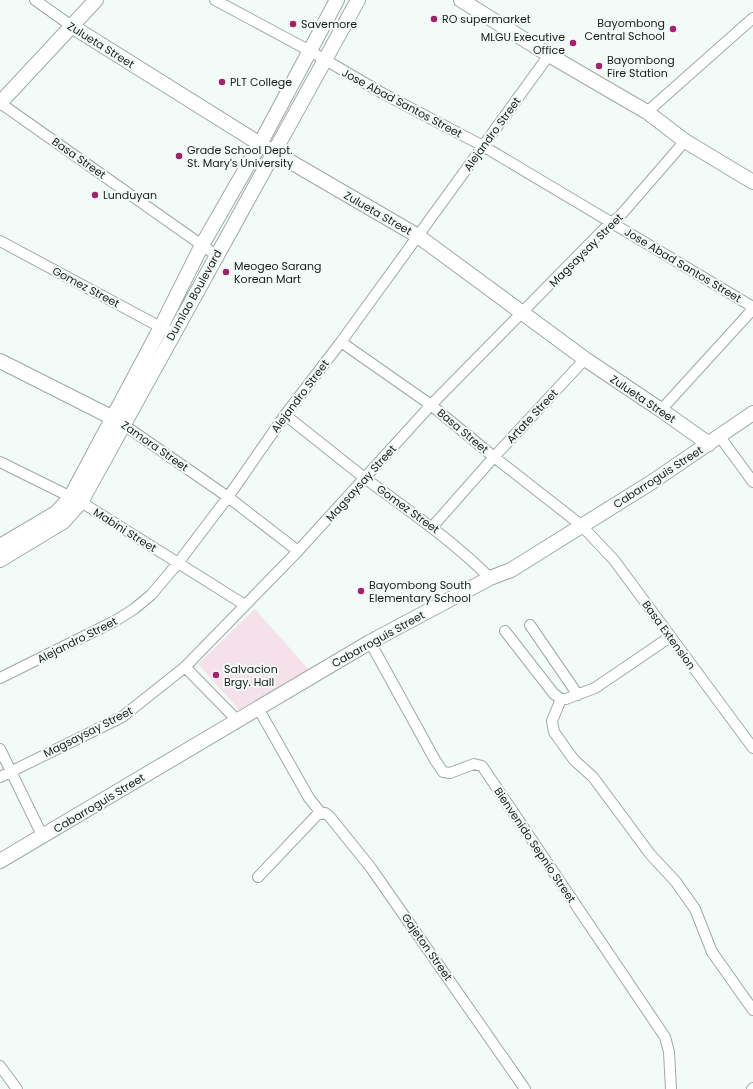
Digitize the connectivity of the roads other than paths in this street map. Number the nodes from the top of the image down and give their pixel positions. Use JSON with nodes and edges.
{"nodes":[{"id":1,"x":35,"y":0,"type":"edge"},
{"id":2,"x":96,"y":0,"type":"edge"},
{"id":3,"x":215,"y":0,"type":"edge"},
{"id":4,"x":337,"y":0,"type":"edge"},
{"id":5,"x":358,"y":0,"type":"edge"},
{"id":6,"x":461,"y":0,"type":"edge"},
{"id":7,"x":753,"y":18,"type":"edge"},
{"id":8,"x":73,"y":27,"type":"junction"},
{"id":9,"x":310,"y":51,"type":"junction"},
{"id":10,"x":549,"y":55,"type":"junction"},
{"id":11,"x":325,"y":61,"type":"junction"},
{"id":12,"x":0,"y":103,"type":"edge"},
{"id":13,"x":647,"y":112,"type":"junction"},
{"id":14,"x":685,"y":141,"type":"junction"},
{"id":15,"x":260,"y":144,"type":"junction"},
{"id":16,"x":483,"y":146,"type":"junction"},
{"id":17,"x":275,"y":152,"type":"junction"},
{"id":18,"x":753,"y":182,"type":"edge"},
{"id":19,"x":613,"y":223,"type":"junction"},
{"id":20,"x":418,"y":236,"type":"junction"},
{"id":21,"x":0,"y":241,"type":"edge"},
{"id":22,"x":202,"y":245,"type":"junction"},
{"id":23,"x":216,"y":255,"type":"junction"},
{"id":24,"x":753,"y":308,"type":"edge"},
{"id":25,"x":522,"y":314,"type":"junction"},
{"id":26,"x":167,"y":331,"type":"junction"},
{"id":27,"x":341,"y":342,"type":"junction"},
{"id":28,"x":585,"y":360,"type":"junction"},
{"id":29,"x":0,"y":361,"type":"edge"},
{"id":30,"x":431,"y":405,"type":"junction"},
{"id":31,"x":662,"y":410,"type":"junction"},
{"id":32,"x":753,"y":413,"type":"edge"},
{"id":33,"x":285,"y":415,"type":"junction"},
{"id":34,"x":119,"y":421,"type":"junction"},
{"id":35,"x":715,"y":440,"type":"junction"},
{"id":36,"x":494,"y":457,"type":"junction"},
{"id":37,"x":0,"y":462,"type":"edge"},
{"id":38,"x":366,"y":478,"type":"junction"},
{"id":39,"x":753,"y":482,"type":"edge"},
{"id":40,"x":228,"y":497,"type":"junction"},
{"id":41,"x":76,"y":500,"type":"junction"},
{"id":42,"x":581,"y":525,"type":"junction"},
{"id":43,"x":433,"y":526,"type":"junction"},
{"id":44,"x":0,"y":546,"type":"edge"},
{"id":45,"x":298,"y":551,"type":"junction"},
{"id":46,"x":0,"y":560,"type":"edge"},
{"id":47,"x":178,"y":564,"type":"junction"},
{"id":48,"x":490,"y":578,"type":"junction"},
{"id":49,"x":245,"y":605,"type":"junction"},
{"id":50,"x":530,"y":625,"type":"dead end"},
{"id":51,"x":506,"y":631,"type":"dead end"},
{"id":52,"x":670,"y":636,"type":"junction"},
{"id":53,"x":370,"y":642,"type":"junction"},
{"id":54,"x":185,"y":667,"type":"junction"},
{"id":55,"x":0,"y":678,"type":"edge"},
{"id":56,"x":578,"y":695,"type":"junction"},
{"id":57,"x":561,"y":699,"type":"junction"},
{"id":58,"x":258,"y":708,"type":"junction"},
{"id":59,"x":236,"y":720,"type":"junction"},
{"id":60,"x":753,"y":748,"type":"edge"},
{"id":61,"x":0,"y":749,"type":"edge"},
{"id":62,"x":11,"y":771,"type":"junction"},
{"id":63,"x":0,"y":777,"type":"edge"},
{"id":64,"x":321,"y":813,"type":"junction"},
{"id":65,"x":43,"y":837,"type":"junction"},
{"id":66,"x":0,"y":861,"type":"edge"},
{"id":67,"x":258,"y":877,"type":"dead end"},
{"id":68,"x":753,"y":1010,"type":"edge"},
{"id":69,"x":0,"y":1066,"type":"edge"},
{"id":70,"x":17,"y":1089,"type":"edge"},
{"id":71,"x":524,"y":1089,"type":"edge"},
{"id":72,"x":671,"y":1089,"type":"edge"}],
"edges":[{"from":1,"to":8,"type":"street","name":"Zulueta Street"},
{"from":2,"to":8,"type":"street"},
{"from":3,"to":9,"type":"street","name":"Jose Abad Santos Street"},
{"from":4,"to":9,"type":"street","name":"Dumlao Boulevard"},
{"from":5,"to":11,"type":"street","name":"Dumlao Boulevard"},
{"from":6,"to":10,"type":"street"},
{"from":7,"to":13,"type":"street"},
{"from":8,"to":12,"type":"street"},
{"from":8,"to":15,"type":"street","name":"Zulueta Street"},
{"from":9,"to":11,"type":"street","name":"Jose Abad Santos Street"},
{"from":9,"to":15,"type":"street","name":"Dumlao Boulevard"},
{"from":10,"to":13,"type":"street"},
{"from":10,"to":16,"type":"street","name":"Alejandro Street"},
{"from":11,"to":16,"type":"street","name":"Jose Abad Santos Street"},
{"from":11,"to":17,"type":"street","name":"Dumlao Boulevard"},
{"from":12,"to":22,"type":"street","name":"Basa Street"},
{"from":13,"to":14,"type":"street"},
{"from":14,"to":18,"type":"street"},
{"from":14,"to":19,"type":"street","name":"Magsaysay Street"},
{"from":15,"to":17,"type":"street","name":"Zulueta Street"},
{"from":15,"to":22,"type":"street","name":"Dumlao Boulevard"},
{"from":16,"to":19,"type":"street","name":"Jose Abad Santos Street"},
{"from":16,"to":20,"type":"street","name":"Alejandro Street"},
{"from":17,"to":20,"type":"street","name":"Zulueta Street"},
{"from":17,"to":23,"type":"street","name":"Dumlao Boulevard"},
{"from":19,"to":24,"type":"street","name":"Jose Abad Santos Street"},
{"from":19,"to":25,"type":"street","name":"Magsaysay Street"},
{"from":20,"to":25,"type":"street","name":"Zulueta Street"},
{"from":20,"to":27,"type":"street","name":"Alejandro Street"},
{"from":21,"to":26,"type":"street","name":"Gomez Street"},
{"from":22,"to":23,"type":"street","name":"Basa Street"},
{"from":22,"to":26,"type":"street","name":"Dumlao Boulevard"},
{"from":23,"to":26,"type":"street","name":"Dumlao Boulevard"},
{"from":24,"to":31,"type":"street"},
{"from":25,"to":28,"type":"street","name":"Zulueta Street"},
{"from":25,"to":30,"type":"street","name":"Magsaysay Street"},
{"from":26,"to":34,"type":"street","name":"Dumlao Boulevard"},
{"from":27,"to":30,"type":"street","name":"Basa Street"},
{"from":27,"to":33,"type":"street","name":"Alejandro Street"},
{"from":28,"to":31,"type":"street","name":"Zulueta Street"},
{"from":28,"to":36,"type":"street","name":"Artate Street"},
{"from":29,"to":34,"type":"street","name":"Zamora Street"},
{"from":30,"to":36,"type":"street","name":"Basa Street"},
{"from":30,"to":38,"type":"street","name":"Magsaysay Street"},
{"from":31,"to":35,"type":"street","name":"Zulueta Street"},
{"from":32,"to":35,"type":"street","name":"Cabarroguis Street"},
{"from":33,"to":38,"type":"street","name":"Gomez Street"},
{"from":33,"to":40,"type":"street","name":"Alejandro Street"},
{"from":34,"to":40,"type":"street","name":"Zamora Street"},
{"from":34,"to":41,"type":"street","name":"Dumlao Boulevard"},
{"from":35,"to":39,"type":"street"},
{"from":35,"to":42,"type":"street","name":"Cabarroguis Street"},
{"from":36,"to":42,"type":"street","name":"Basa Street"},
{"from":36,"to":43,"type":"street","name":"Artate Street"},
{"from":37,"to":41,"type":"street","name":"Mabini Street"},
{"from":38,"to":43,"type":"street","name":"Gomez Street"},
{"from":38,"to":45,"type":"street","name":"Magsaysay Street"},
{"from":40,"to":45,"type":"street","name":"Zamora Street"},
{"from":40,"to":47,"type":"street","name":"Alejandro Street"},
{"from":41,"to":44,"type":"street","name":"Dumlao Boulevard"},
{"from":41,"to":46,"type":"street","name":"Dumlao Boulevard"},
{"from":41,"to":47,"type":"street","name":"Mabini Street"},
{"from":42,"to":48,"type":"street","name":"Cabarroguis Street"},
{"from":42,"to":52,"type":"street","name":"Basa Extension"},
{"from":43,"to":48,"type":"street","name":"Gomez Street"},
{"from":45,"to":49,"type":"street","name":"Magsaysay Street"},
{"from":47,"to":49,"type":"street","name":"Mabini Street"},
{"from":47,"to":55,"type":"street","name":"Alejandro Street"},
{"from":48,"to":53,"type":"street","name":"Cabarroguis Street"},
{"from":49,"to":54,"type":"street","name":"Magsaysay Street"},
{"from":50,"to":56,"type":"street"},
{"from":51,"to":57,"type":"street"},
{"from":52,"to":56,"type":"street"},
{"from":52,"to":60,"type":"street","name":"Basa Extension"},
{"from":53,"to":58,"type":"street","name":"Cabarroguis Street"},
{"from":53,"to":72,"type":"street","name":"Bienvenido Sepnio Street"},
{"from":54,"to":59,"type":"street"},
{"from":54,"to":62,"type":"street","name":"Magsaysay Street"},
{"from":56,"to":57,"type":"street"},
{"from":57,"to":68,"type":"street"},
{"from":58,"to":59,"type":"street","name":"Cabarroguis Street"},
{"from":58,"to":64,"type":"street","name":"Gajeton Street"},
{"from":59,"to":65,"type":"street","name":"Cabarroguis Street"},
{"from":61,"to":62,"type":"street"},
{"from":62,"to":63,"type":"street","name":"Magsaysay Street"},
{"from":62,"to":65,"type":"street"},
{"from":64,"to":67,"type":"street"},
{"from":64,"to":71,"type":"street","name":"Gajeton Street"},
{"from":65,"to":66,"type":"street","name":"Cabarroguis Street"},
{"from":69,"to":70,"type":"street"}]}
